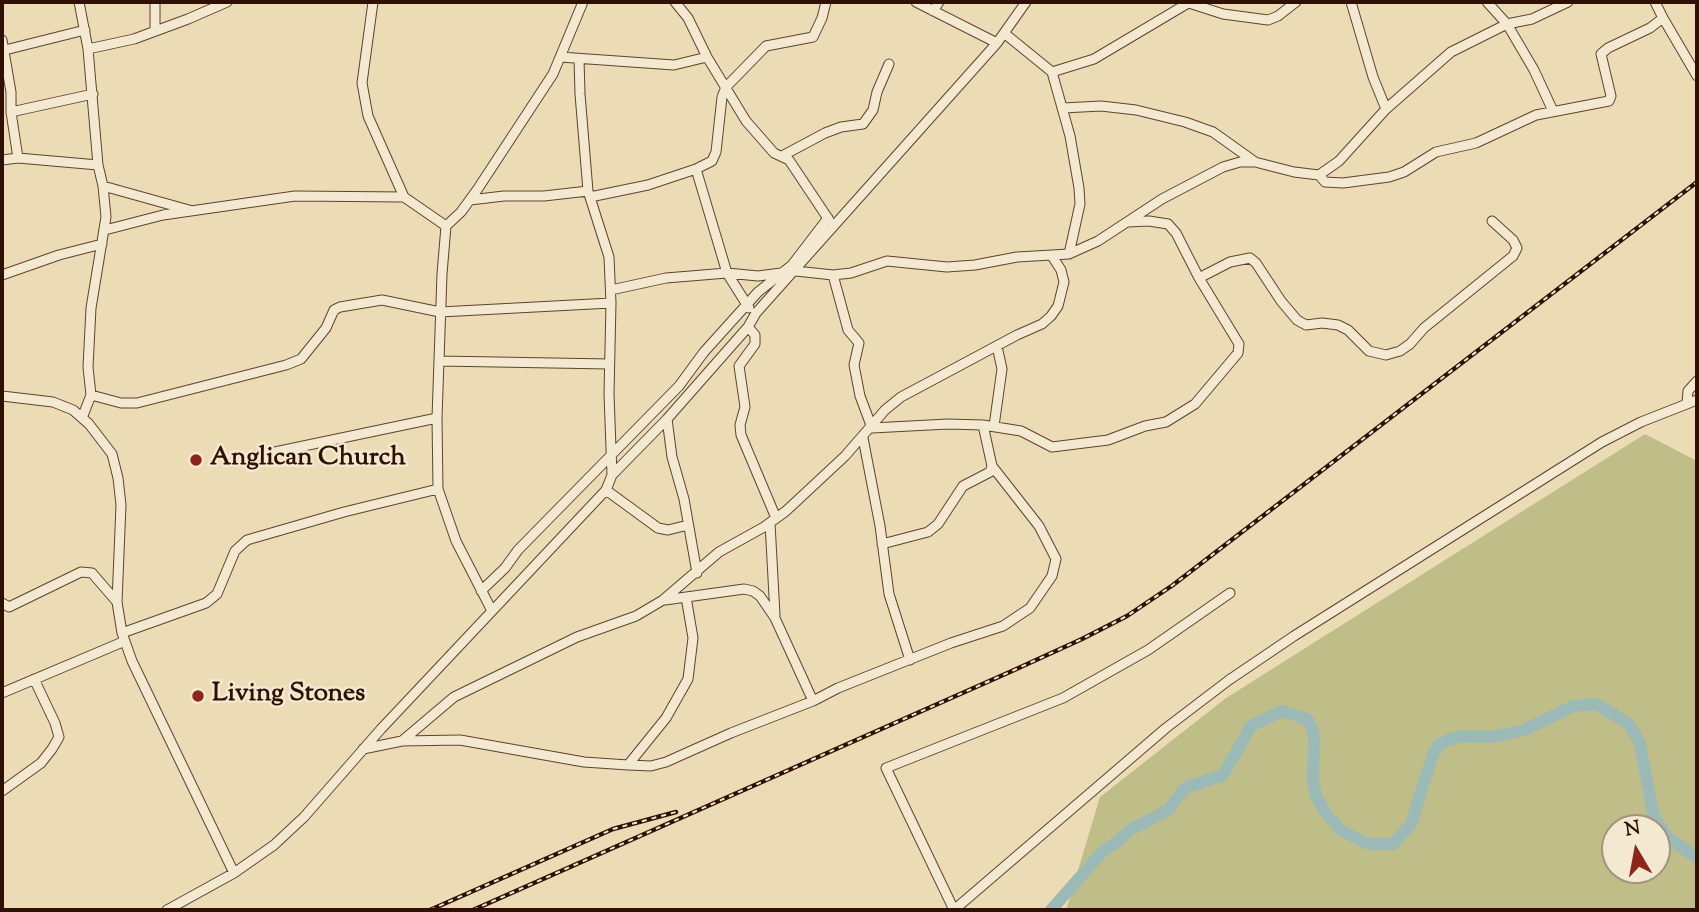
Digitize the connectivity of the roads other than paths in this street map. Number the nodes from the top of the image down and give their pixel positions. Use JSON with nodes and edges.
{"nodes":[{"id":1,"x":79,"y":2,"type":"edge"},
{"id":2,"x":155,"y":2,"type":"edge"},
{"id":3,"x":227,"y":2,"type":"edge"},
{"id":4,"x":373,"y":2,"type":"edge"},
{"id":5,"x":583,"y":2,"type":"edge"},
{"id":6,"x":675,"y":2,"type":"edge"},
{"id":7,"x":826,"y":2,"type":"edge"},
{"id":8,"x":916,"y":2,"type":"edge"},
{"id":9,"x":939,"y":2,"type":"edge"},
{"id":10,"x":1026,"y":2,"type":"edge"},
{"id":11,"x":1190,"y":2,"type":"edge"},
{"id":12,"x":1296,"y":2,"type":"edge"},
{"id":13,"x":1351,"y":2,"type":"edge"},
{"id":14,"x":1488,"y":2,"type":"edge"},
{"id":15,"x":1568,"y":2,"type":"edge"},
{"id":16,"x":1655,"y":2,"type":"edge"},
{"id":17,"x":933,"y":11,"type":"junction"},
{"id":18,"x":1663,"y":18,"type":"junction"},
{"id":19,"x":1507,"y":24,"type":"junction"},
{"id":20,"x":85,"y":30,"type":"junction"},
{"id":21,"x":155,"y":31,"type":"junction"},
{"id":22,"x":1004,"y":33,"type":"junction"},
{"id":23,"x":2,"y":40,"type":"edge"},
{"id":24,"x":997,"y":43,"type":"junction"},
{"id":25,"x":88,"y":49,"type":"junction"},
{"id":26,"x":5,"y":50,"type":"junction"},
{"id":27,"x":560,"y":57,"type":"junction"},
{"id":28,"x":707,"y":57,"type":"junction"},
{"id":29,"x":579,"y":59,"type":"junction"},
{"id":30,"x":889,"y":64,"type":"dead end"},
{"id":31,"x":1052,"y":72,"type":"junction"},
{"id":32,"x":1697,"y":76,"type":"edge"},
{"id":33,"x":726,"y":87,"type":"junction"},
{"id":34,"x":6,"y":92,"type":"edge"},
{"id":35,"x":93,"y":94,"type":"junction"},
{"id":36,"x":1063,"y":108,"type":"junction"},
{"id":37,"x":1385,"y":109,"type":"junction"},
{"id":38,"x":1552,"y":111,"type":"junction"},
{"id":39,"x":11,"y":112,"type":"junction"},
{"id":40,"x":782,"y":156,"type":"junction"},
{"id":41,"x":18,"y":158,"type":"junction"},
{"id":42,"x":2,"y":160,"type":"edge"},
{"id":43,"x":1255,"y":162,"type":"junction"},
{"id":44,"x":98,"y":165,"type":"junction"},
{"id":45,"x":696,"y":169,"type":"junction"},
{"id":46,"x":1319,"y":175,"type":"junction"},
{"id":47,"x":103,"y":186,"type":"junction"},
{"id":48,"x":589,"y":194,"type":"junction"},
{"id":49,"x":404,"y":197,"type":"junction"},
{"id":50,"x":470,"y":200,"type":"junction"},
{"id":51,"x":190,"y":210,"type":"junction"},
{"id":52,"x":828,"y":218,"type":"junction"},
{"id":53,"x":1492,"y":221,"type":"dead end"},
{"id":54,"x":1128,"y":222,"type":"junction"},
{"id":55,"x":446,"y":226,"type":"junction"},
{"id":56,"x":835,"y":227,"type":"junction"},
{"id":57,"x":105,"y":230,"type":"junction"},
{"id":58,"x":102,"y":244,"type":"junction"},
{"id":59,"x":1069,"y":254,"type":"junction"},
{"id":60,"x":1052,"y":256,"type":"junction"},
{"id":61,"x":796,"y":271,"type":"junction"},
{"id":62,"x":727,"y":273,"type":"junction"},
{"id":63,"x":2,"y":275,"type":"edge"},
{"id":64,"x":780,"y":275,"type":"junction"},
{"id":65,"x":833,"y":275,"type":"junction"},
{"id":66,"x":1199,"y":278,"type":"junction"},
{"id":67,"x":611,"y":290,"type":"junction"},
{"id":68,"x":611,"y":303,"type":"junction"},
{"id":69,"x":746,"y":306,"type":"junction"},
{"id":70,"x":440,"y":312,"type":"junction"},
{"id":71,"x":756,"y":313,"type":"junction"},
{"id":72,"x":748,"y":327,"type":"junction"},
{"id":73,"x":997,"y":346,"type":"junction"},
{"id":74,"x":440,"y":361,"type":"junction"},
{"id":75,"x":610,"y":364,"type":"junction"},
{"id":76,"x":1697,"y":381,"type":"edge"},
{"id":77,"x":91,"y":395,"type":"junction"},
{"id":78,"x":2,"y":396,"type":"edge"},
{"id":79,"x":1697,"y":400,"type":"edge"},
{"id":80,"x":1687,"y":403,"type":"junction"},
{"id":81,"x":82,"y":418,"type":"junction"},
{"id":82,"x":437,"y":418,"type":"junction"},
{"id":83,"x":667,"y":419,"type":"junction"},
{"id":84,"x":983,"y":425,"type":"junction"},
{"id":85,"x":994,"y":426,"type":"junction"},
{"id":86,"x":872,"y":428,"type":"junction"},
{"id":87,"x":863,"y":438,"type":"junction"},
{"id":88,"x":612,"y":454,"type":"junction"},
{"id":89,"x":251,"y":457,"type":"dead end"},
{"id":90,"x":992,"y":466,"type":"junction"},
{"id":91,"x":612,"y":475,"type":"junction"},
{"id":92,"x":438,"y":489,"type":"junction"},
{"id":93,"x":606,"y":490,"type":"junction"},
{"id":94,"x":773,"y":520,"type":"junction"},
{"id":95,"x":688,"y":525,"type":"junction"},
{"id":96,"x":882,"y":544,"type":"junction"},
{"id":97,"x":697,"y":573,"type":"junction"},
{"id":98,"x":481,"y":591,"type":"junction"},
{"id":99,"x":1230,"y":593,"type":"dead end"},
{"id":100,"x":686,"y":597,"type":"junction"},
{"id":101,"x":663,"y":600,"type":"junction"},
{"id":102,"x":117,"y":601,"type":"junction"},
{"id":103,"x":2,"y":603,"type":"edge"},
{"id":104,"x":491,"y":609,"type":"junction"},
{"id":105,"x":775,"y":618,"type":"junction"},
{"id":106,"x":124,"y":637,"type":"junction"},
{"id":107,"x":910,"y":660,"type":"junction"},
{"id":108,"x":34,"y":678,"type":"junction"},
{"id":109,"x":2,"y":693,"type":"edge"},
{"id":110,"x":813,"y":701,"type":"junction"},
{"id":111,"x":402,"y":741,"type":"junction"},
{"id":112,"x":363,"y":749,"type":"junction"},
{"id":113,"x":628,"y":765,"type":"junction"},
{"id":114,"x":2,"y":791,"type":"edge"},
{"id":115,"x":234,"y":873,"type":"junction"},
{"id":116,"x":167,"y":910,"type":"edge"},
{"id":117,"x":954,"y":910,"type":"edge"}],
"edges":[{"from":1,"to":20,"type":"street"},
{"from":2,"to":21,"type":"street"},
{"from":3,"to":21,"type":"street"},
{"from":4,"to":49,"type":"street"},
{"from":5,"to":27,"type":"street"},
{"from":6,"to":28,"type":"street"},
{"from":7,"to":33,"type":"street"},
{"from":8,"to":17,"type":"street"},
{"from":9,"to":17,"type":"street"},
{"from":10,"to":22,"type":"street"},
{"from":11,"to":12,"type":"street"},
{"from":11,"to":31,"type":"street"},
{"from":13,"to":37,"type":"street"},
{"from":14,"to":19,"type":"street"},
{"from":15,"to":19,"type":"street"},
{"from":16,"to":18,"type":"street"},
{"from":17,"to":24,"type":"street"},
{"from":18,"to":32,"type":"street"},
{"from":18,"to":38,"type":"street"},
{"from":19,"to":37,"type":"street"},
{"from":19,"to":38,"type":"street"},
{"from":20,"to":25,"type":"street"},
{"from":20,"to":26,"type":"street"},
{"from":21,"to":25,"type":"street"},
{"from":22,"to":24,"type":"street"},
{"from":22,"to":31,"type":"street"},
{"from":23,"to":26,"type":"street"},
{"from":24,"to":56,"type":"street"},
{"from":25,"to":35,"type":"street"},
{"from":26,"to":34,"type":"street"},
{"from":27,"to":29,"type":"street"},
{"from":27,"to":50,"type":"street"},
{"from":28,"to":29,"type":"street"},
{"from":28,"to":33,"type":"street"},
{"from":29,"to":48,"type":"street"},
{"from":30,"to":40,"type":"street"},
{"from":31,"to":36,"type":"street"},
{"from":33,"to":40,"type":"street"},
{"from":33,"to":45,"type":"street"},
{"from":34,"to":39,"type":"street"},
{"from":35,"to":39,"type":"street"},
{"from":35,"to":44,"type":"street"},
{"from":36,"to":43,"type":"street"},
{"from":36,"to":59,"type":"street"},
{"from":37,"to":46,"type":"street"},
{"from":38,"to":46,"type":"street"},
{"from":39,"to":41,"type":"street"},
{"from":40,"to":52,"type":"street"},
{"from":41,"to":42,"type":"street"},
{"from":41,"to":44,"type":"street"},
{"from":43,"to":46,"type":"street"},
{"from":43,"to":54,"type":"street"},
{"from":44,"to":47,"type":"street"},
{"from":45,"to":48,"type":"street"},
{"from":45,"to":62,"type":"street"},
{"from":47,"to":51,"type":"street"},
{"from":47,"to":57,"type":"street"},
{"from":48,"to":50,"type":"street"},
{"from":48,"to":67,"type":"street"},
{"from":49,"to":51,"type":"street"},
{"from":49,"to":55,"type":"street"},
{"from":50,"to":55,"type":"street"},
{"from":51,"to":57,"type":"street"},
{"from":52,"to":56,"type":"street"},
{"from":52,"to":64,"type":"street"},
{"from":53,"to":66,"type":"street"},
{"from":54,"to":59,"type":"street"},
{"from":54,"to":66,"type":"street"},
{"from":55,"to":70,"type":"street"},
{"from":56,"to":61,"type":"street"},
{"from":57,"to":58,"type":"street"},
{"from":58,"to":63,"type":"street"},
{"from":58,"to":77,"type":"street"},
{"from":59,"to":60,"type":"street"},
{"from":60,"to":65,"type":"street"},
{"from":60,"to":73,"type":"street"},
{"from":61,"to":64,"type":"street"},
{"from":61,"to":65,"type":"street"},
{"from":61,"to":71,"type":"street"},
{"from":62,"to":64,"type":"street"},
{"from":62,"to":67,"type":"street"},
{"from":62,"to":69,"type":"street"},
{"from":64,"to":69,"type":"street"},
{"from":65,"to":86,"type":"street"},
{"from":66,"to":85,"type":"street"},
{"from":67,"to":68,"type":"street"},
{"from":68,"to":70,"type":"street"},
{"from":68,"to":75,"type":"street"},
{"from":69,"to":71,"type":"street"},
{"from":69,"to":88,"type":"street"},
{"from":70,"to":74,"type":"street"},
{"from":70,"to":77,"type":"street"},
{"from":71,"to":72,"type":"street"},
{"from":72,"to":83,"type":"street"},
{"from":72,"to":94,"type":"street"},
{"from":73,"to":85,"type":"street"},
{"from":73,"to":86,"type":"street"},
{"from":74,"to":75,"type":"street"},
{"from":74,"to":82,"type":"street"},
{"from":75,"to":88,"type":"street"},
{"from":76,"to":80,"type":"street"},
{"from":77,"to":81,"type":"street"},
{"from":78,"to":81,"type":"street"},
{"from":79,"to":80,"type":"street"},
{"from":80,"to":117,"type":"street"},
{"from":81,"to":102,"type":"street"},
{"from":82,"to":89,"type":"street"},
{"from":82,"to":92,"type":"street"},
{"from":83,"to":91,"type":"street"},
{"from":83,"to":95,"type":"street"},
{"from":84,"to":85,"type":"street"},
{"from":84,"to":86,"type":"street"},
{"from":84,"to":90,"type":"street"},
{"from":86,"to":87,"type":"street"},
{"from":87,"to":94,"type":"street"},
{"from":87,"to":96,"type":"street"},
{"from":88,"to":91,"type":"street"},
{"from":88,"to":98,"type":"street"},
{"from":90,"to":96,"type":"street"},
{"from":90,"to":107,"type":"street"},
{"from":91,"to":93,"type":"street"},
{"from":92,"to":98,"type":"street"},
{"from":92,"to":106,"type":"street"},
{"from":93,"to":95,"type":"street"},
{"from":93,"to":104,"type":"street"},
{"from":94,"to":97,"type":"street"},
{"from":94,"to":105,"type":"street"},
{"from":95,"to":97,"type":"street"},
{"from":96,"to":107,"type":"street"},
{"from":97,"to":101,"type":"street"},
{"from":98,"to":104,"type":"street"},
{"from":99,"to":117,"type":"street"},
{"from":100,"to":101,"type":"street"},
{"from":100,"to":105,"type":"street"},
{"from":100,"to":113,"type":"street"},
{"from":101,"to":111,"type":"street"},
{"from":102,"to":103,"type":"street"},
{"from":102,"to":106,"type":"street"},
{"from":104,"to":112,"type":"street"},
{"from":105,"to":110,"type":"street"},
{"from":106,"to":108,"type":"street"},
{"from":106,"to":115,"type":"street"},
{"from":107,"to":110,"type":"street"},
{"from":108,"to":109,"type":"street"},
{"from":108,"to":114,"type":"street"},
{"from":110,"to":113,"type":"street"},
{"from":111,"to":112,"type":"street"},
{"from":111,"to":113,"type":"street"},
{"from":112,"to":115,"type":"street"},
{"from":115,"to":116,"type":"street"}]}
